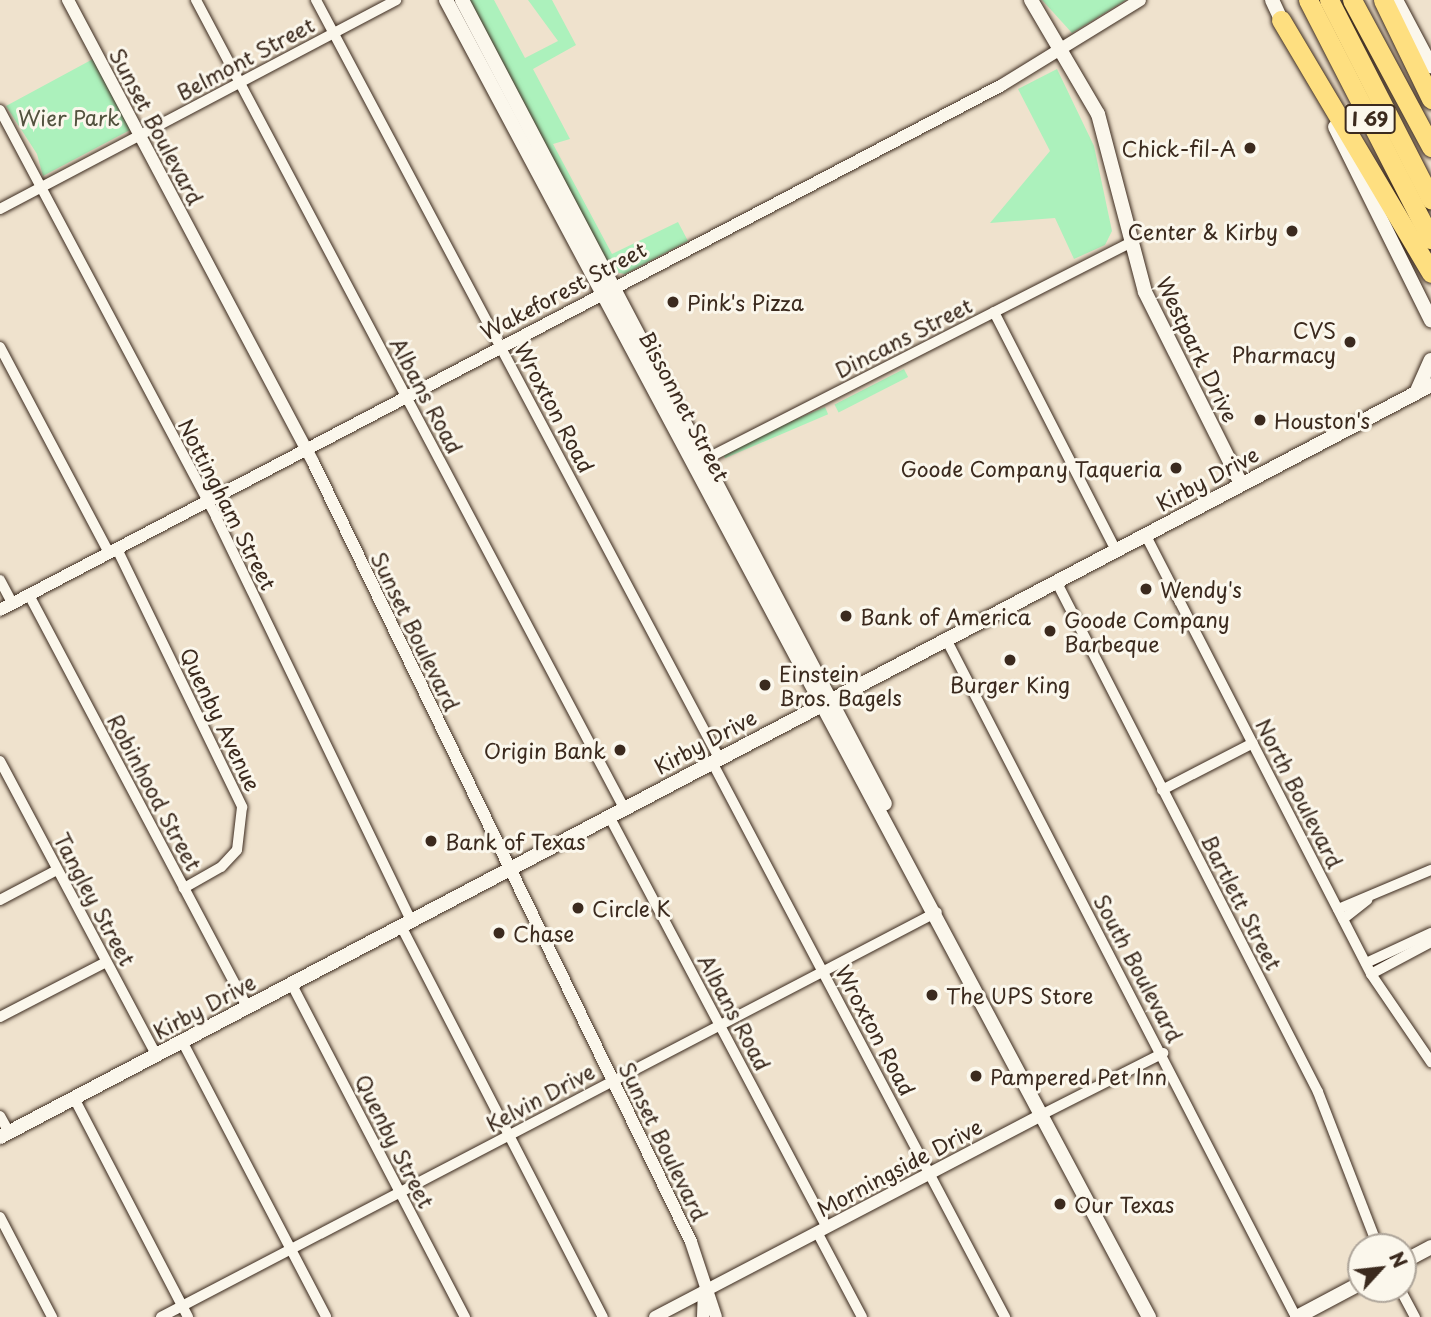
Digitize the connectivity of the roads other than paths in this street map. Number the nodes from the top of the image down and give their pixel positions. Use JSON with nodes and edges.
{"nodes":[{"id":1,"x":68,"y":0,"type":"edge"},
{"id":2,"x":196,"y":0,"type":"edge"},
{"id":3,"x":316,"y":0,"type":"edge"},
{"id":4,"x":396,"y":0,"type":"edge"},
{"id":5,"x":446,"y":0,"type":"edge"},
{"id":6,"x":462,"y":0,"type":"edge"},
{"id":7,"x":1031,"y":0,"type":"edge"},
{"id":8,"x":1140,"y":0,"type":"edge"},
{"id":9,"x":1272,"y":0,"type":"edge"},
{"id":10,"x":1308,"y":0,"type":"edge"},
{"id":11,"x":1329,"y":0,"type":"edge"},
{"id":12,"x":1352,"y":0,"type":"edge"},
{"id":13,"x":1383,"y":0,"type":"edge"},
{"id":14,"x":1396,"y":0,"type":"edge"},
{"id":15,"x":1281,"y":20,"type":"junction"},
{"id":16,"x":334,"y":33,"type":"junction"},
{"id":17,"x":1063,"y":50,"type":"junction"},
{"id":18,"x":1431,"y":66,"type":"edge"},
{"id":19,"x":240,"y":83,"type":"junction"},
{"id":20,"x":1431,"y":99,"type":"edge"},
{"id":21,"x":0,"y":110,"type":"edge"},
{"id":22,"x":141,"y":135,"type":"junction"},
{"id":23,"x":1431,"y":147,"type":"edge"},
{"id":24,"x":41,"y":188,"type":"junction"},
{"id":25,"x":1431,"y":199,"type":"edge"},
{"id":26,"x":0,"y":209,"type":"edge"},
{"id":27,"x":1431,"y":239,"type":"edge"},
{"id":28,"x":1131,"y":242,"type":"junction"},
{"id":29,"x":1431,"y":273,"type":"edge"},
{"id":30,"x":615,"y":284,"type":"junction"},
{"id":31,"x":601,"y":292,"type":"junction"},
{"id":32,"x":994,"y":312,"type":"junction"},
{"id":33,"x":1431,"y":319,"type":"edge"},
{"id":34,"x":501,"y":344,"type":"junction"},
{"id":35,"x":0,"y":346,"type":"edge"},
{"id":36,"x":1431,"y":360,"type":"edge"},
{"id":37,"x":1431,"y":385,"type":"edge"},
{"id":38,"x":1416,"y":393,"type":"junction"},
{"id":39,"x":1431,"y":394,"type":"edge"},
{"id":40,"x":405,"y":395,"type":"junction"},
{"id":41,"x":306,"y":448,"type":"junction"},
{"id":42,"x":708,"y":458,"type":"junction"},
{"id":43,"x":693,"y":466,"type":"junction"},
{"id":44,"x":1241,"y":484,"type":"junction"},
{"id":45,"x":207,"y":501,"type":"junction"},
{"id":46,"x":1145,"y":534,"type":"junction"},
{"id":47,"x":1116,"y":550,"type":"junction"},
{"id":48,"x":113,"y":551,"type":"junction"},
{"id":49,"x":758,"y":571,"type":"junction"},
{"id":50,"x":0,"y":580,"type":"edge"},
{"id":51,"x":1056,"y":581,"type":"junction"},
{"id":52,"x":29,"y":595,"type":"junction"},
{"id":53,"x":12,"y":603,"type":"junction"},
{"id":54,"x":0,"y":610,"type":"edge"},
{"id":55,"x":946,"y":639,"type":"junction"},
{"id":56,"x":826,"y":702,"type":"junction"},
{"id":57,"x":1252,"y":743,"type":"junction"},
{"id":58,"x":716,"y":760,"type":"junction"},
{"id":59,"x":0,"y":761,"type":"edge"},
{"id":60,"x":4,"y":778,"type":"edge"},
{"id":61,"x":1162,"y":790,"type":"junction"},
{"id":62,"x":624,"y":808,"type":"junction"},
{"id":63,"x":609,"y":816,"type":"junction"},
{"id":64,"x":1429,"y":867,"type":"edge"},
{"id":65,"x":509,"y":868,"type":"junction"},
{"id":66,"x":57,"y":870,"type":"junction"},
{"id":67,"x":184,"y":888,"type":"junction"},
{"id":68,"x":0,"y":900,"type":"edge"},
{"id":69,"x":937,"y":912,"type":"junction"},
{"id":70,"x":1341,"y":914,"type":"junction"},
{"id":71,"x":406,"y":923,"type":"junction"},
{"id":72,"x":1431,"y":933,"type":"edge"},
{"id":73,"x":1431,"y":942,"type":"edge"},
{"id":74,"x":1401,"y":944,"type":"junction"},
{"id":75,"x":1407,"y":956,"type":"junction"},
{"id":76,"x":106,"y":962,"type":"junction"},
{"id":77,"x":1366,"y":963,"type":"junction"},
{"id":78,"x":824,"y":970,"type":"junction"},
{"id":79,"x":1371,"y":974,"type":"junction"},
{"id":80,"x":291,"y":983,"type":"junction"},
{"id":81,"x":247,"y":1007,"type":"junction"},
{"id":82,"x":0,"y":1017,"type":"edge"},
{"id":83,"x":719,"y":1025,"type":"junction"},
{"id":84,"x":182,"y":1041,"type":"junction"},
{"id":85,"x":1163,"y":1053,"type":"junction"},
{"id":86,"x":156,"y":1055,"type":"junction"},
{"id":87,"x":1431,"y":1062,"type":"edge"},
{"id":88,"x":613,"y":1080,"type":"junction"},
{"id":89,"x":74,"y":1098,"type":"junction"},
{"id":90,"x":1043,"y":1114,"type":"junction"},
{"id":91,"x":0,"y":1116,"type":"edge"},
{"id":92,"x":4,"y":1135,"type":"edge"},
{"id":93,"x":509,"y":1135,"type":"junction"},
{"id":94,"x":929,"y":1173,"type":"junction"},
{"id":95,"x":400,"y":1192,"type":"junction"},
{"id":96,"x":0,"y":1217,"type":"edge"},
{"id":97,"x":822,"y":1229,"type":"junction"},
{"id":98,"x":1373,"y":1233,"type":"edge"},
{"id":99,"x":290,"y":1249,"type":"junction"},
{"id":100,"x":1347,"y":1290,"type":"edge"},
{"id":101,"x":704,"y":1291,"type":"junction"},
{"id":102,"x":183,"y":1306,"type":"junction"},
{"id":103,"x":52,"y":1317,"type":"edge"},
{"id":104,"x":161,"y":1317,"type":"edge"},
{"id":105,"x":188,"y":1317,"type":"edge"},
{"id":106,"x":326,"y":1317,"type":"edge"},
{"id":107,"x":465,"y":1317,"type":"edge"},
{"id":108,"x":603,"y":1317,"type":"edge"},
{"id":109,"x":654,"y":1317,"type":"edge"},
{"id":110,"x":703,"y":1317,"type":"edge"},
{"id":111,"x":716,"y":1317,"type":"edge"},
{"id":112,"x":862,"y":1317,"type":"edge"},
{"id":113,"x":1005,"y":1317,"type":"edge"},
{"id":114,"x":1149,"y":1317,"type":"edge"},
{"id":115,"x":1296,"y":1317,"type":"edge"}],
"edges":[{"from":1,"to":22,"type":"street","name":"Sunset Boulevard"},
{"from":2,"to":19,"type":"street","name":"Albans Road"},
{"from":3,"to":16,"type":"street","name":"Wroxton Road"},
{"from":4,"to":16,"type":"street","name":"Belmont Street"},
{"from":5,"to":31,"type":"main road","name":"Bissonnet Street"},
{"from":6,"to":30,"type":"main road","name":"Bissonnet Street"},
{"from":7,"to":17,"type":"main road","name":"Westpark Drive"},
{"from":8,"to":17,"type":"street","name":"Wakeforest Street"},
{"from":9,"to":15,"type":"main road"},
{"from":10,"to":27,"type":"highway","number":"I 69"},
{"from":11,"to":25,"type":"highway"},
{"from":12,"to":23,"type":"highway","number":"I 69"},
{"from":13,"to":20,"type":"highway"},
{"from":14,"to":18,"type":"main road"},
{"from":15,"to":29,"type":"highway"},
{"from":15,"to":33,"type":"main road"},
{"from":16,"to":19,"type":"street","name":"Belmont Street"},
{"from":16,"to":34,"type":"street","name":"Wroxton Road"},
{"from":17,"to":28,"type":"main road","name":"Westpark Drive"},
{"from":17,"to":30,"type":"street","name":"Wakeforest Street"},
{"from":19,"to":22,"type":"street","name":"Belmont Street"},
{"from":19,"to":40,"type":"street","name":"Albans Road"},
{"from":21,"to":24,"type":"street","name":"Nottingham Street"},
{"from":22,"to":24,"type":"street","name":"Belmont Street"},
{"from":22,"to":41,"type":"street","name":"Sunset Boulevard"},
{"from":24,"to":26,"type":"street","name":"Belmont Street"},
{"from":24,"to":45,"type":"street","name":"Nottingham Street"},
{"from":28,"to":32,"type":"street","name":"Dincans Street"},
{"from":28,"to":44,"type":"main road","name":"Westpark Drive"},
{"from":30,"to":31,"type":"street","name":"Wakeforest Street"},
{"from":30,"to":42,"type":"main road","name":"Bissonnet Street"},
{"from":31,"to":34,"type":"street","name":"Wakeforest Street"},
{"from":31,"to":43,"type":"main road","name":"Bissonnet Street"},
{"from":32,"to":42,"type":"street","name":"Dincans Street"},
{"from":32,"to":47,"type":"street"},
{"from":34,"to":40,"type":"street","name":"Wakeforest Street"},
{"from":34,"to":58,"type":"street","name":"Wroxton Road"},
{"from":35,"to":48,"type":"street","name":"Quenby Avenue"},
{"from":36,"to":38,"type":"main road"},
{"from":37,"to":38,"type":"main road","name":"Kirby Drive"},
{"from":38,"to":39,"type":"main road"},
{"from":38,"to":44,"type":"main road","name":"Kirby Drive"},
{"from":40,"to":41,"type":"street","name":"Wakeforest Street"},
{"from":40,"to":62,"type":"street","name":"Albans Road"},
{"from":41,"to":45,"type":"street","name":"Wakeforest Street"},
{"from":41,"to":65,"type":"street","name":"Sunset Boulevard"},
{"from":42,"to":43,"type":"street","name":"Dincans Street"},
{"from":42,"to":49,"type":"main road","name":"Bissonnet Street"},
{"from":43,"to":49,"type":"main road","name":"Bissonnet Street"},
{"from":44,"to":46,"type":"main road","name":"Kirby Drive"},
{"from":45,"to":48,"type":"street","name":"Wakeforest Street"},
{"from":45,"to":71,"type":"street","name":"Nottingham Street"},
{"from":46,"to":47,"type":"main road","name":"Kirby Drive"},
{"from":46,"to":57,"type":"street","name":"North Boulevard"},
{"from":47,"to":51,"type":"main road","name":"Kirby Drive"},
{"from":48,"to":52,"type":"street","name":"Wakeforest Street"},
{"from":48,"to":67,"type":"street","name":"Quenby Avenue"},
{"from":49,"to":56,"type":"main road","name":"Bissonnet Street"},
{"from":50,"to":53,"type":"street"},
{"from":51,"to":55,"type":"main road","name":"Kirby Drive"},
{"from":51,"to":61,"type":"street","name":"Bartlett Street"},
{"from":52,"to":53,"type":"street","name":"Wakeforest Street"},
{"from":52,"to":67,"type":"street","name":"Robinhood Street"},
{"from":53,"to":54,"type":"street","name":"Wakeforest Street"},
{"from":55,"to":56,"type":"main road","name":"Kirby Drive"},
{"from":55,"to":85,"type":"street","name":"South Boulevard"},
{"from":56,"to":58,"type":"main road","name":"Kirby Drive"},
{"from":56,"to":69,"type":"main road","name":"Bissonnet Street"},
{"from":57,"to":61,"type":"street"},
{"from":57,"to":70,"type":"street","name":"North Boulevard"},
{"from":58,"to":62,"type":"main road","name":"Kirby Drive"},
{"from":58,"to":78,"type":"street","name":"Wroxton Road"},
{"from":59,"to":60,"type":"street","name":"Tangley Street"},
{"from":60,"to":66,"type":"street","name":"Tangley Street"},
{"from":61,"to":98,"type":"street","name":"Bartlett Street"},
{"from":62,"to":63,"type":"main road","name":"Kirby Drive"},
{"from":63,"to":65,"type":"main road","name":"Kirby Drive"},
{"from":63,"to":83,"type":"street","name":"Albans Road"},
{"from":64,"to":70,"type":"street"},
{"from":65,"to":71,"type":"main road","name":"Kirby Drive"},
{"from":65,"to":88,"type":"street","name":"Sunset Boulevard"},
{"from":66,"to":68,"type":"street"},
{"from":66,"to":76,"type":"street","name":"Tangley Street"},
{"from":67,"to":81,"type":"street","name":"Robinhood Street"},
{"from":69,"to":78,"type":"street","name":"Kelvin Drive"},
{"from":69,"to":90,"type":"main road","name":"Bissonnet Street"},
{"from":70,"to":77,"type":"street","name":"North Boulevard"},
{"from":71,"to":80,"type":"main road","name":"Kirby Drive"},
{"from":71,"to":93,"type":"street","name":"Nottingham Street"},
{"from":72,"to":74,"type":"street"},
{"from":73,"to":75,"type":"street"},
{"from":74,"to":75,"type":"street"},
{"from":74,"to":77,"type":"street"},
{"from":75,"to":79,"type":"street"},
{"from":76,"to":82,"type":"street"},
{"from":76,"to":86,"type":"street","name":"Tangley Street"},
{"from":77,"to":79,"type":"street","name":"North Boulevard"},
{"from":78,"to":83,"type":"street","name":"Kelvin Drive"},
{"from":78,"to":94,"type":"street","name":"Wroxton Road"},
{"from":79,"to":87,"type":"street","name":"North Boulevard"},
{"from":80,"to":81,"type":"main road","name":"Kirby Drive"},
{"from":80,"to":95,"type":"street","name":"Quenby Street"},
{"from":81,"to":84,"type":"main road","name":"Kirby Drive"},
{"from":83,"to":88,"type":"street","name":"Kelvin Drive"},
{"from":83,"to":97,"type":"street","name":"Albans Road"},
{"from":84,"to":86,"type":"main road","name":"Kirby Drive"},
{"from":84,"to":99,"type":"street"},
{"from":85,"to":90,"type":"street","name":"Morningside Drive"},
{"from":85,"to":115,"type":"street","name":"South Boulevard"},
{"from":86,"to":89,"type":"main road","name":"Kirby Drive"},
{"from":88,"to":93,"type":"street","name":"Kelvin Drive"},
{"from":88,"to":101,"type":"street","name":"Sunset Boulevard"},
{"from":89,"to":92,"type":"main road","name":"Kirby Drive"},
{"from":89,"to":102,"type":"street"},
{"from":90,"to":94,"type":"street","name":"Morningside Drive"},
{"from":90,"to":114,"type":"main road","name":"Bissonnet Street"},
{"from":91,"to":92,"type":"street"},
{"from":93,"to":95,"type":"street","name":"Kelvin Drive"},
{"from":93,"to":108,"type":"street","name":"Nottingham Street"},
{"from":94,"to":97,"type":"street","name":"Morningside Drive"},
{"from":94,"to":113,"type":"street","name":"Wroxton Road"},
{"from":95,"to":99,"type":"street","name":"Kelvin Drive"},
{"from":95,"to":107,"type":"street","name":"Quenby Street"},
{"from":96,"to":103,"type":"street"},
{"from":97,"to":101,"type":"street","name":"Morningside Drive"},
{"from":97,"to":112,"type":"street","name":"Albans Road"},
{"from":99,"to":102,"type":"street","name":"Kelvin Drive"},
{"from":99,"to":106,"type":"street"},
{"from":100,"to":115,"type":"main road"},
{"from":101,"to":109,"type":"street","name":"Morningside Drive"},
{"from":101,"to":110,"type":"street","name":"Sunset Boulevard"},
{"from":101,"to":111,"type":"street","name":"Sunset Boulevard"},
{"from":102,"to":104,"type":"street","name":"Kelvin Drive"},
{"from":102,"to":105,"type":"street"}]}
